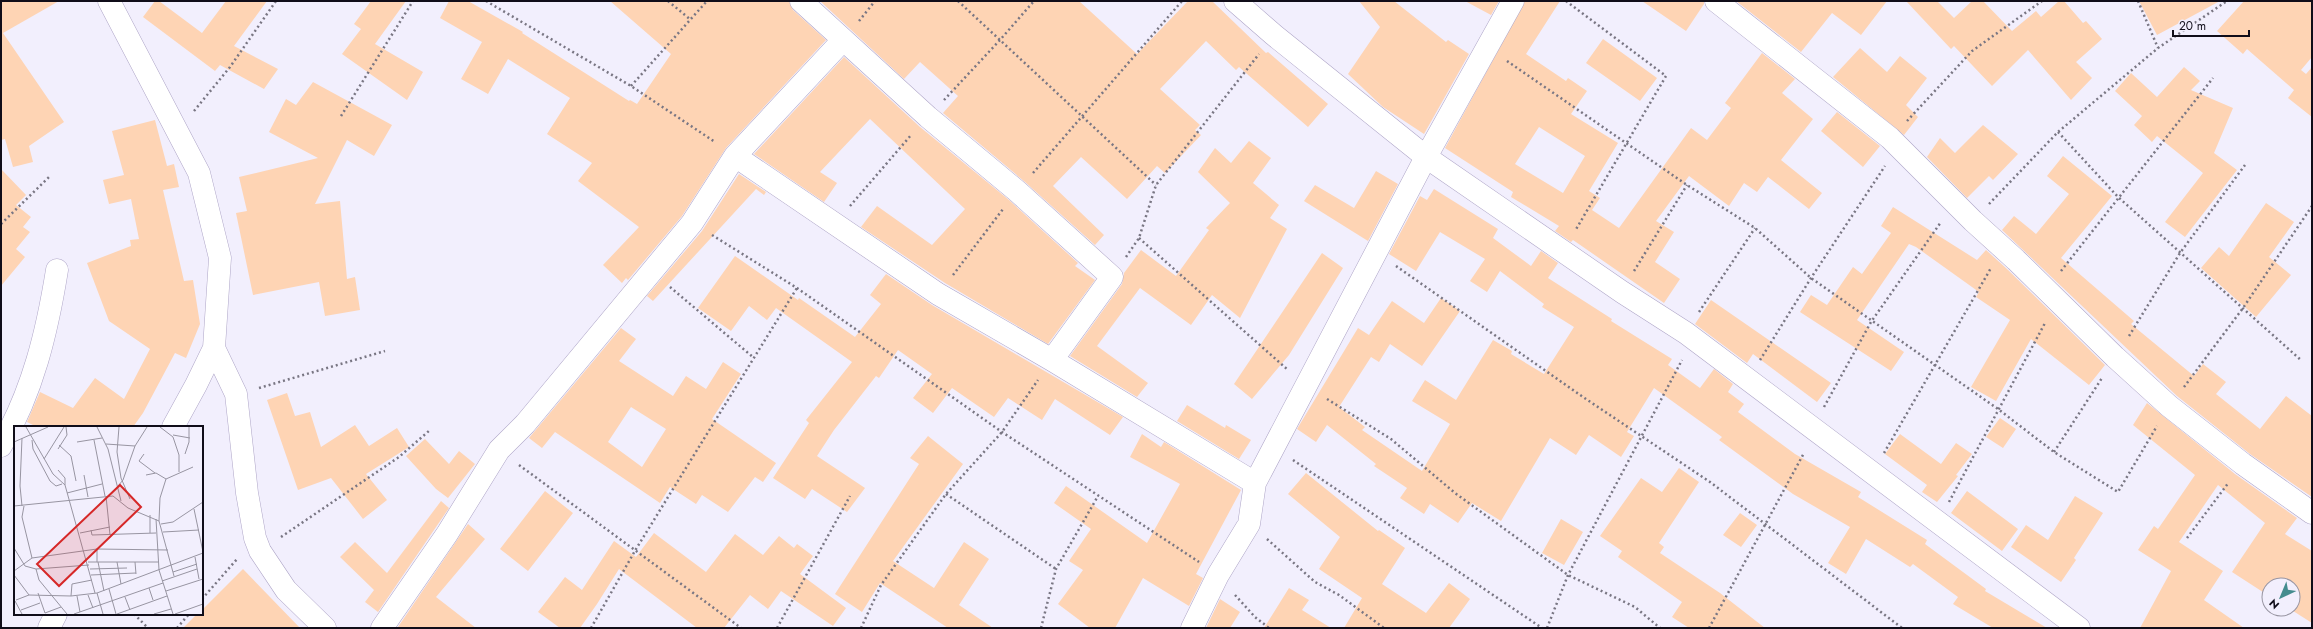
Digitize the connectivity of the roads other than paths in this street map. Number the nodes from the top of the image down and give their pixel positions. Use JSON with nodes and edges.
{"nodes":[{"id":1,"x":109,"y":1,"type":"edge"},
{"id":2,"x":801,"y":1,"type":"edge"},
{"id":3,"x":1513,"y":1,"type":"edge"},
{"id":4,"x":1716,"y":1,"type":"edge"},
{"id":5,"x":1242,"y":3,"type":"edge"},
{"id":6,"x":843,"y":40,"type":"junction"},
{"id":7,"x":735,"y":156,"type":"junction"},
{"id":8,"x":1426,"y":157,"type":"junction"},
{"id":9,"x":57,"y":270,"type":"dead end"},
{"id":10,"x":214,"y":348,"type":"junction"},
{"id":11,"x":1052,"y":360,"type":"junction"},
{"id":12,"x":174,"y":426,"type":"edge"},
{"id":13,"x":1,"y":446,"type":"edge"},
{"id":14,"x":1255,"y":483,"type":"junction"},
{"id":15,"x":2312,"y":513,"type":"edge"},
{"id":16,"x":56,"y":615,"type":"edge"},
{"id":17,"x":49,"y":628,"type":"edge"},
{"id":18,"x":325,"y":628,"type":"edge"},
{"id":19,"x":382,"y":628,"type":"edge"},
{"id":20,"x":1192,"y":628,"type":"edge"},
{"id":21,"x":2079,"y":628,"type":"edge"}],
"edges":[{"from":1,"to":10,"type":"street"},
{"from":2,"to":6,"type":"street"},
{"from":3,"to":8,"type":"street"},
{"from":4,"to":15,"type":"street"},
{"from":5,"to":8,"type":"street"},
{"from":6,"to":7,"type":"street"},
{"from":6,"to":11,"type":"street"},
{"from":7,"to":11,"type":"street"},
{"from":7,"to":19,"type":"street"},
{"from":8,"to":14,"type":"street"},
{"from":8,"to":21,"type":"street"},
{"from":9,"to":13,"type":"street"},
{"from":10,"to":12,"type":"street"},
{"from":10,"to":18,"type":"street"},
{"from":11,"to":14,"type":"street"},
{"from":14,"to":20,"type":"street"},
{"from":16,"to":17,"type":"street"}]}
